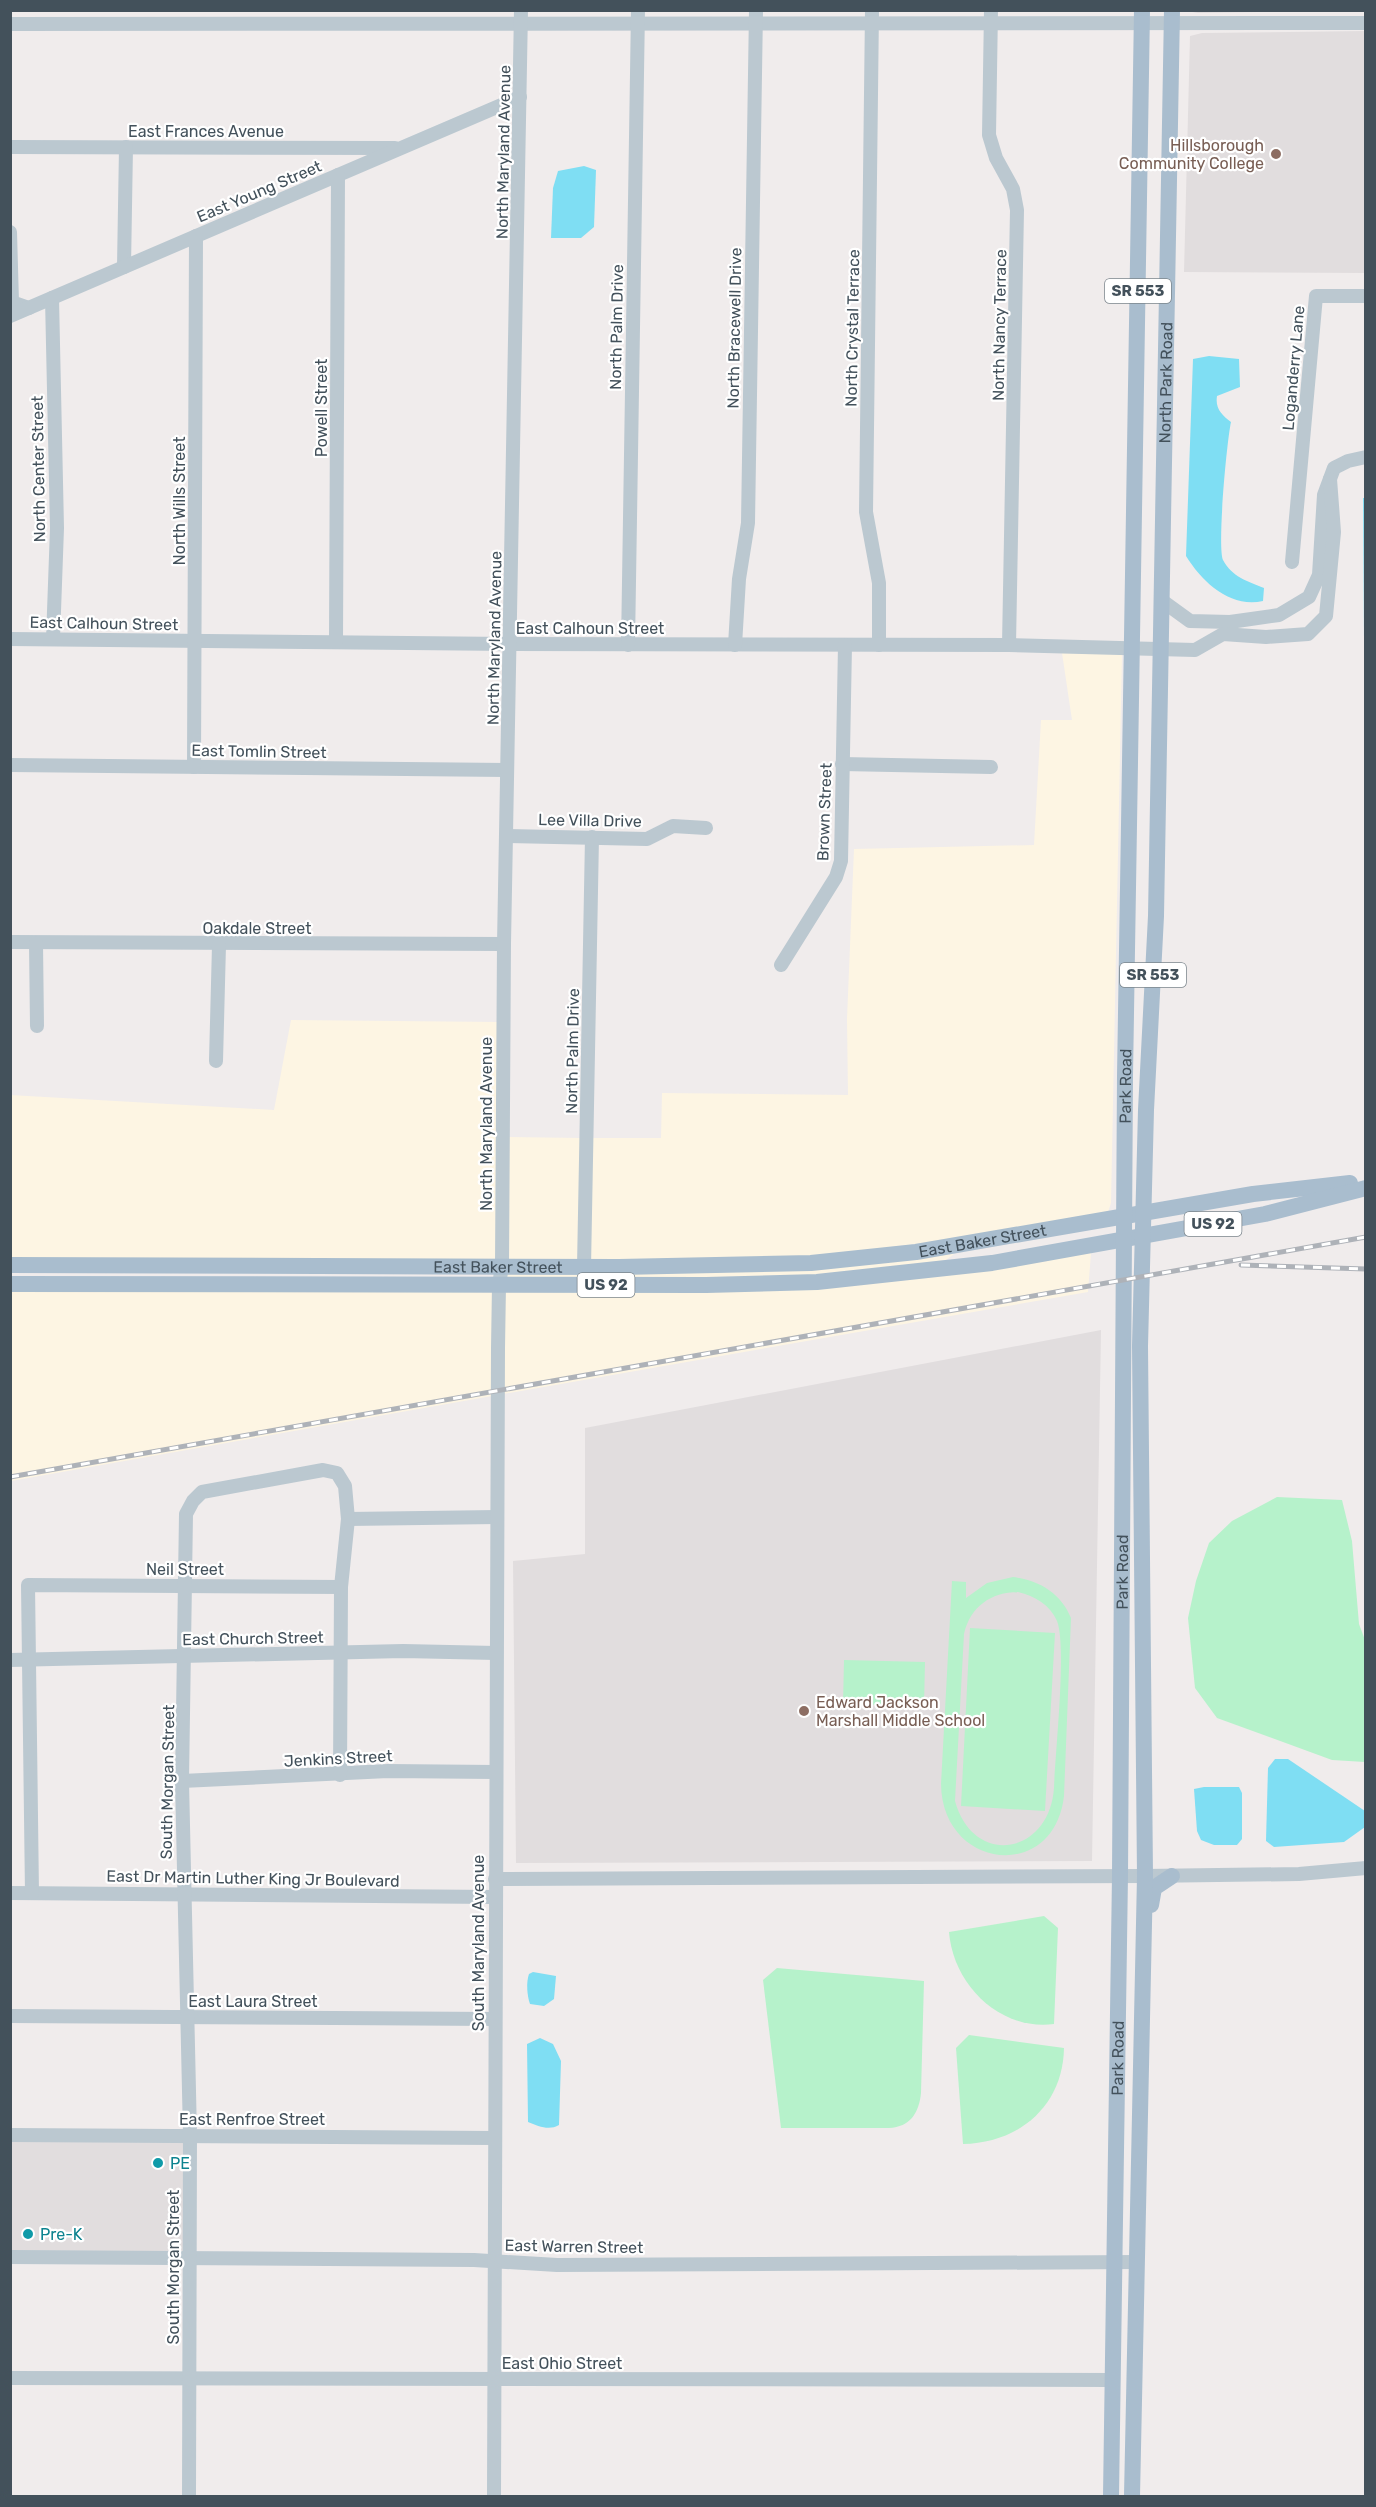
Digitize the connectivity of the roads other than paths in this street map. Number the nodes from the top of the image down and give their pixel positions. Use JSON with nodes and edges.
{"nodes":[{"id":1,"x":136,"y":17,"type":"edge"},
{"id":2,"x":264,"y":17,"type":"edge"},
{"id":3,"x":381,"y":17,"type":"edge"},
{"id":4,"x":521,"y":17,"type":"edge"},
{"id":5,"x":638,"y":17,"type":"edge"},
{"id":6,"x":756,"y":17,"type":"edge"},
{"id":7,"x":872,"y":17,"type":"edge"},
{"id":8,"x":991,"y":17,"type":"edge"},
{"id":9,"x":1142,"y":17,"type":"edge"},
{"id":10,"x":1172,"y":17,"type":"edge"},
{"id":11,"x":17,"y":19,"type":"edge"},
{"id":12,"x":1365,"y":23,"type":"edge"},
{"id":13,"x":520,"y":97,"type":"junction"},
{"id":14,"x":10,"y":147,"type":"edge"},
{"id":15,"x":126,"y":147,"type":"junction"},
{"id":16,"x":401,"y":148,"type":"junction"},
{"id":17,"x":338,"y":175,"type":"junction"},
{"id":18,"x":10,"y":232,"type":"edge"},
{"id":19,"x":196,"y":236,"type":"junction"},
{"id":20,"x":124,"y":267,"type":"junction"},
{"id":21,"x":1365,"y":296,"type":"edge"},
{"id":22,"x":52,"y":298,"type":"junction"},
{"id":23,"x":29,"y":308,"type":"junction"},
{"id":24,"x":10,"y":316,"type":"edge"},
{"id":25,"x":1365,"y":457,"type":"edge"},
{"id":26,"x":1330,"y":479,"type":"junction"},
{"id":27,"x":1298,"y":493,"type":"junction"},
{"id":28,"x":1324,"y":495,"type":"junction"},
{"id":29,"x":1292,"y":562,"type":"dead end"},
{"id":30,"x":1324,"y":580,"type":"junction"},
{"id":31,"x":1161,"y":600,"type":"junction"},
{"id":32,"x":1277,"y":615,"type":"junction"},
{"id":33,"x":1223,"y":628,"type":"junction"},
{"id":34,"x":1281,"y":636,"type":"junction"},
{"id":35,"x":10,"y":639,"type":"edge"},
{"id":36,"x":53,"y":639,"type":"junction"},
{"id":37,"x":195,"y":640,"type":"junction"},
{"id":38,"x":336,"y":642,"type":"junction"},
{"id":39,"x":510,"y":644,"type":"junction"},
{"id":40,"x":628,"y":645,"type":"junction"},
{"id":41,"x":735,"y":645,"type":"junction"},
{"id":42,"x":844,"y":645,"type":"junction"},
{"id":43,"x":879,"y":645,"type":"junction"},
{"id":44,"x":1009,"y":645,"type":"junction"},
{"id":45,"x":1133,"y":648,"type":"junction"},
{"id":46,"x":1160,"y":649,"type":"junction"},
{"id":47,"x":842,"y":764,"type":"junction"},
{"id":48,"x":10,"y":765,"type":"edge"},
{"id":49,"x":194,"y":767,"type":"junction"},
{"id":50,"x":991,"y":767,"type":"dead end"},
{"id":51,"x":507,"y":770,"type":"junction"},
{"id":52,"x":706,"y":828,"type":"dead end"},
{"id":53,"x":507,"y":836,"type":"junction"},
{"id":54,"x":592,"y":837,"type":"junction"},
{"id":55,"x":10,"y":942,"type":"edge"},
{"id":56,"x":36,"y":943,"type":"junction"},
{"id":57,"x":504,"y":944,"type":"junction"},
{"id":58,"x":219,"y":945,"type":"junction"},
{"id":59,"x":781,"y":965,"type":"dead end"},
{"id":60,"x":37,"y":1026,"type":"dead end"},
{"id":61,"x":216,"y":1060,"type":"dead end"},
{"id":62,"x":1365,"y":1181,"type":"edge"},
{"id":63,"x":1365,"y":1188,"type":"edge"},
{"id":64,"x":1143,"y":1212,"type":"junction"},
{"id":65,"x":1125,"y":1227,"type":"junction"},
{"id":66,"x":1143,"y":1237,"type":"junction"},
{"id":67,"x":17,"y":1265,"type":"edge"},
{"id":68,"x":175,"y":1265,"type":"junction"},
{"id":69,"x":350,"y":1266,"type":"junction"},
{"id":70,"x":502,"y":1266,"type":"junction"},
{"id":71,"x":584,"y":1267,"type":"junction"},
{"id":72,"x":17,"y":1284,"type":"edge"},
{"id":73,"x":174,"y":1285,"type":"junction"},
{"id":74,"x":350,"y":1285,"type":"junction"},
{"id":75,"x":499,"y":1285,"type":"junction"},
{"id":76,"x":497,"y":1517,"type":"junction"},
{"id":77,"x":348,"y":1519,"type":"junction"},
{"id":78,"x":185,"y":1585,"type":"junction"},
{"id":79,"x":341,"y":1587,"type":"junction"},
{"id":80,"x":340,"y":1653,"type":"junction"},
{"id":81,"x":495,"y":1653,"type":"junction"},
{"id":82,"x":185,"y":1656,"type":"junction"},
{"id":83,"x":10,"y":1660,"type":"edge"},
{"id":84,"x":30,"y":1660,"type":"junction"},
{"id":85,"x":1121,"y":1711,"type":"junction"},
{"id":86,"x":495,"y":1772,"type":"junction"},
{"id":87,"x":340,"y":1775,"type":"junction"},
{"id":88,"x":182,"y":1781,"type":"junction"},
{"id":89,"x":1365,"y":1868,"type":"edge"},
{"id":90,"x":1120,"y":1875,"type":"junction"},
{"id":91,"x":1145,"y":1876,"type":"junction"},
{"id":92,"x":1172,"y":1876,"type":"junction"},
{"id":93,"x":495,"y":1879,"type":"junction"},
{"id":94,"x":10,"y":1893,"type":"edge"},
{"id":95,"x":32,"y":1893,"type":"junction"},
{"id":96,"x":183,"y":1894,"type":"junction"},
{"id":97,"x":494,"y":1897,"type":"junction"},
{"id":98,"x":10,"y":2016,"type":"edge"},
{"id":99,"x":188,"y":2018,"type":"junction"},
{"id":100,"x":494,"y":2019,"type":"junction"},
{"id":101,"x":1141,"y":2029,"type":"junction"},
{"id":102,"x":10,"y":2135,"type":"edge"},
{"id":103,"x":190,"y":2135,"type":"junction"},
{"id":104,"x":494,"y":2138,"type":"junction"},
{"id":105,"x":10,"y":2257,"type":"edge"},
{"id":106,"x":189,"y":2257,"type":"junction"},
{"id":107,"x":494,"y":2260,"type":"junction"},
{"id":108,"x":1115,"y":2261,"type":"junction"},
{"id":109,"x":1137,"y":2262,"type":"junction"},
{"id":110,"x":188,"y":2377,"type":"junction"},
{"id":111,"x":10,"y":2379,"type":"edge"},
{"id":112,"x":494,"y":2380,"type":"junction"},
{"id":113,"x":1113,"y":2380,"type":"junction"},
{"id":114,"x":1133,"y":2417,"type":"junction"},
{"id":115,"x":189,"y":2496,"type":"edge"},
{"id":116,"x":494,"y":2496,"type":"edge"},
{"id":117,"x":1111,"y":2496,"type":"edge"},
{"id":118,"x":1132,"y":2496,"type":"edge"}],
"edges":[{"from":1,"to":2,"type":"street"},
{"from":1,"to":11,"type":"street"},
{"from":2,"to":3,"type":"street"},
{"from":3,"to":4,"type":"street"},
{"from":4,"to":5,"type":"street"},
{"from":4,"to":13,"type":"street","name":"North Maryland Avenue"},
{"from":5,"to":6,"type":"street"},
{"from":5,"to":40,"type":"street","name":"North Palm Drive"},
{"from":6,"to":7,"type":"street"},
{"from":6,"to":41,"type":"street","name":"North Bracewell Drive"},
{"from":7,"to":8,"type":"street"},
{"from":7,"to":43,"type":"street","name":"North Crystal Terrace"},
{"from":8,"to":9,"type":"street"},
{"from":8,"to":44,"type":"street","name":"North Nancy Terrace"},
{"from":9,"to":10,"type":"street"},
{"from":9,"to":45,"type":"main road","name":"North Park Road","number":"SR 553"},
{"from":10,"to":12,"type":"street"},
{"from":10,"to":31,"type":"main road","name":"North Park Road","number":"SR 553"},
{"from":13,"to":16,"type":"street","name":"East Young Street"},
{"from":13,"to":39,"type":"street","name":"North Maryland Avenue"},
{"from":14,"to":15,"type":"street","name":"East Frances Avenue"},
{"from":15,"to":16,"type":"street","name":"East Frances Avenue"},
{"from":15,"to":20,"type":"street"},
{"from":16,"to":17,"type":"street","name":"East Young Street"},
{"from":17,"to":19,"type":"street","name":"East Young Street"},
{"from":17,"to":38,"type":"street","name":"Powell Street"},
{"from":18,"to":23,"type":"street"},
{"from":19,"to":20,"type":"street","name":"East Young Street"},
{"from":19,"to":37,"type":"street","name":"North Wills Street"},
{"from":20,"to":22,"type":"street","name":"East Young Street"},
{"from":21,"to":27,"type":"street","name":"Loganderry Lane"},
{"from":22,"to":23,"type":"street","name":"East Young Street"},
{"from":22,"to":36,"type":"street","name":"North Center Street"},
{"from":23,"to":24,"type":"street","name":"East Young Street"},
{"from":25,"to":26,"type":"street"},
{"from":26,"to":28,"type":"street"},
{"from":26,"to":30,"type":"street"},
{"from":27,"to":28,"type":"street"},
{"from":27,"to":29,"type":"street","name":"Loganderry Lane"},
{"from":28,"to":30,"type":"street"},
{"from":30,"to":32,"type":"street"},
{"from":30,"to":34,"type":"street"},
{"from":31,"to":33,"type":"street"},
{"from":31,"to":46,"type":"main road","name":"North Park Road","number":"SR 553"},
{"from":32,"to":33,"type":"street"},
{"from":32,"to":34,"type":"street"},
{"from":33,"to":34,"type":"street"},
{"from":33,"to":46,"type":"street","name":"East Calhoun Street"},
{"from":35,"to":36,"type":"street","name":"East Calhoun Street"},
{"from":36,"to":37,"type":"street","name":"East Calhoun Street"},
{"from":37,"to":38,"type":"street","name":"East Calhoun Street"},
{"from":37,"to":49,"type":"street","name":"North Wills Street"},
{"from":38,"to":39,"type":"street","name":"East Calhoun Street"},
{"from":39,"to":40,"type":"street","name":"East Calhoun Street"},
{"from":39,"to":51,"type":"street","name":"North Maryland Avenue"},
{"from":40,"to":41,"type":"street","name":"East Calhoun Street"},
{"from":41,"to":42,"type":"street","name":"East Calhoun Street"},
{"from":42,"to":43,"type":"street","name":"East Calhoun Street"},
{"from":42,"to":47,"type":"street","name":"Brown Street"},
{"from":43,"to":44,"type":"street","name":"East Calhoun Street"},
{"from":44,"to":45,"type":"street","name":"East Calhoun Street"},
{"from":45,"to":46,"type":"street","name":"East Calhoun Street"},
{"from":45,"to":65,"type":"main road","name":"Park Road","number":"SR 553"},
{"from":46,"to":64,"type":"main road","name":"Park Road","number":"SR 553"},
{"from":47,"to":50,"type":"street"},
{"from":47,"to":59,"type":"street","name":"Brown Street"},
{"from":48,"to":49,"type":"street","name":"East Tomlin Street"},
{"from":49,"to":51,"type":"street","name":"East Tomlin Street"},
{"from":51,"to":53,"type":"street","name":"North Maryland Avenue"},
{"from":52,"to":54,"type":"street","name":"Lee Villa Drive"},
{"from":53,"to":54,"type":"street","name":"Lee Villa Drive"},
{"from":53,"to":57,"type":"street","name":"North Maryland Avenue"},
{"from":54,"to":71,"type":"street","name":"North Palm Drive"},
{"from":55,"to":56,"type":"street","name":"Oakdale Street"},
{"from":56,"to":58,"type":"street","name":"Oakdale Street"},
{"from":56,"to":60,"type":"street"},
{"from":57,"to":58,"type":"street","name":"Oakdale Street"},
{"from":57,"to":70,"type":"street","name":"North Maryland Avenue"},
{"from":58,"to":61,"type":"street"},
{"from":62,"to":64,"type":"main road","number":"US 92"},
{"from":63,"to":66,"type":"main road","number":"US 92"},
{"from":64,"to":65,"type":"main road","number":"US 92"},
{"from":64,"to":66,"type":"main road","name":"Park Road","number":"SR 553"},
{"from":65,"to":66,"type":"main road","number":"US 92"},
{"from":65,"to":71,"type":"main road","name":"East Baker Street","number":"US 92"},
{"from":65,"to":75,"type":"main road","name":"East Baker Street","number":"US 92"},
{"from":65,"to":85,"type":"main road","name":"Park Road"},
{"from":66,"to":91,"type":"main road","name":"Park Road"},
{"from":67,"to":68,"type":"main road","name":"East Baker Street","number":"US 92"},
{"from":67,"to":72,"type":"street"},
{"from":68,"to":69,"type":"main road","name":"East Baker Street","number":"US 92"},
{"from":68,"to":73,"type":"street"},
{"from":69,"to":70,"type":"main road","name":"East Baker Street","number":"US 92"},
{"from":69,"to":74,"type":"street"},
{"from":70,"to":71,"type":"main road","name":"East Baker Street","number":"US 92"},
{"from":70,"to":75,"type":"street","name":"North Maryland Avenue"},
{"from":72,"to":73,"type":"main road","name":"East Baker Street","number":"US 92"},
{"from":73,"to":74,"type":"main road","name":"East Baker Street","number":"US 92"},
{"from":74,"to":75,"type":"main road","name":"East Baker Street","number":"US 92"},
{"from":75,"to":76,"type":"street","name":"South Maryland Avenue"},
{"from":76,"to":77,"type":"street"},
{"from":76,"to":81,"type":"street","name":"South Maryland Avenue"},
{"from":77,"to":78,"type":"street","name":"South Morgan Street"},
{"from":77,"to":79,"type":"street"},
{"from":78,"to":79,"type":"street","name":"Neil Street"},
{"from":78,"to":82,"type":"street","name":"South Morgan Street"},
{"from":78,"to":84,"type":"street","name":"Neil Street"},
{"from":79,"to":80,"type":"street"},
{"from":80,"to":81,"type":"street","name":"East Church Street"},
{"from":80,"to":82,"type":"street","name":"East Church Street"},
{"from":80,"to":87,"type":"street"},
{"from":81,"to":86,"type":"street","name":"South Maryland Avenue"},
{"from":82,"to":84,"type":"street","name":"East Church Street"},
{"from":82,"to":88,"type":"street","name":"South Morgan Street"},
{"from":83,"to":84,"type":"street","name":"East Church Street"},
{"from":84,"to":95,"type":"street"},
{"from":85,"to":90,"type":"main road","name":"Park Road"},
{"from":85,"to":91,"type":"main road"},
{"from":86,"to":87,"type":"street","name":"Jenkins Street"},
{"from":86,"to":93,"type":"street","name":"South Maryland Avenue"},
{"from":87,"to":88,"type":"street","name":"Jenkins Street"},
{"from":88,"to":96,"type":"street","name":"South Morgan Street"},
{"from":89,"to":92,"type":"street"},
{"from":90,"to":91,"type":"street"},
{"from":90,"to":93,"type":"street"},
{"from":90,"to":101,"type":"main road"},
{"from":90,"to":108,"type":"main road","name":"Park Road"},
{"from":91,"to":92,"type":"street"},
{"from":91,"to":101,"type":"main road","name":"Park Road"},
{"from":92,"to":101,"type":"main road"},
{"from":93,"to":97,"type":"street","name":"South Maryland Avenue"},
{"from":94,"to":95,"type":"street","name":"East Dr Martin Luther King Jr Boulevard"},
{"from":95,"to":96,"type":"street","name":"East Dr Martin Luther King Jr Boulevard"},
{"from":96,"to":97,"type":"street","name":"East Dr Martin Luther King Jr Boulevard"},
{"from":96,"to":99,"type":"street","name":"South Morgan Street"},
{"from":97,"to":100,"type":"street","name":"South Maryland Avenue"},
{"from":98,"to":99,"type":"street","name":"East Laura Street"},
{"from":99,"to":100,"type":"street","name":"East Laura Street"},
{"from":99,"to":103,"type":"street","name":"South Morgan Street"},
{"from":100,"to":104,"type":"street","name":"South Maryland Avenue"},
{"from":101,"to":109,"type":"main road","name":"Park Road"},
{"from":102,"to":103,"type":"street","name":"East Renfroe Street"},
{"from":103,"to":104,"type":"street","name":"East Renfroe Street"},
{"from":103,"to":106,"type":"street","name":"South Morgan Street"},
{"from":104,"to":107,"type":"street","name":"South Maryland Avenue"},
{"from":105,"to":106,"type":"street","name":"East Warren Street"},
{"from":106,"to":107,"type":"street","name":"East Warren Street"},
{"from":106,"to":110,"type":"street","name":"South Morgan Street"},
{"from":107,"to":108,"type":"street","name":"East Warren Street"},
{"from":107,"to":112,"type":"street","name":"South Maryland Avenue"},
{"from":108,"to":109,"type":"street","name":"East Warren Street"},
{"from":108,"to":113,"type":"main road","name":"Park Road"},
{"from":108,"to":114,"type":"main road"},
{"from":109,"to":114,"type":"main road","name":"Park Road"},
{"from":110,"to":111,"type":"street","name":"East Ohio Street"},
{"from":110,"to":112,"type":"street","name":"East Ohio Street"},
{"from":110,"to":115,"type":"street","name":"South Morgan Street"},
{"from":112,"to":113,"type":"street","name":"East Ohio Street"},
{"from":112,"to":116,"type":"street","name":"South Maryland Avenue"},
{"from":113,"to":117,"type":"main road","name":"Park Road"},
{"from":114,"to":118,"type":"main road","name":"Park Road"}]}
